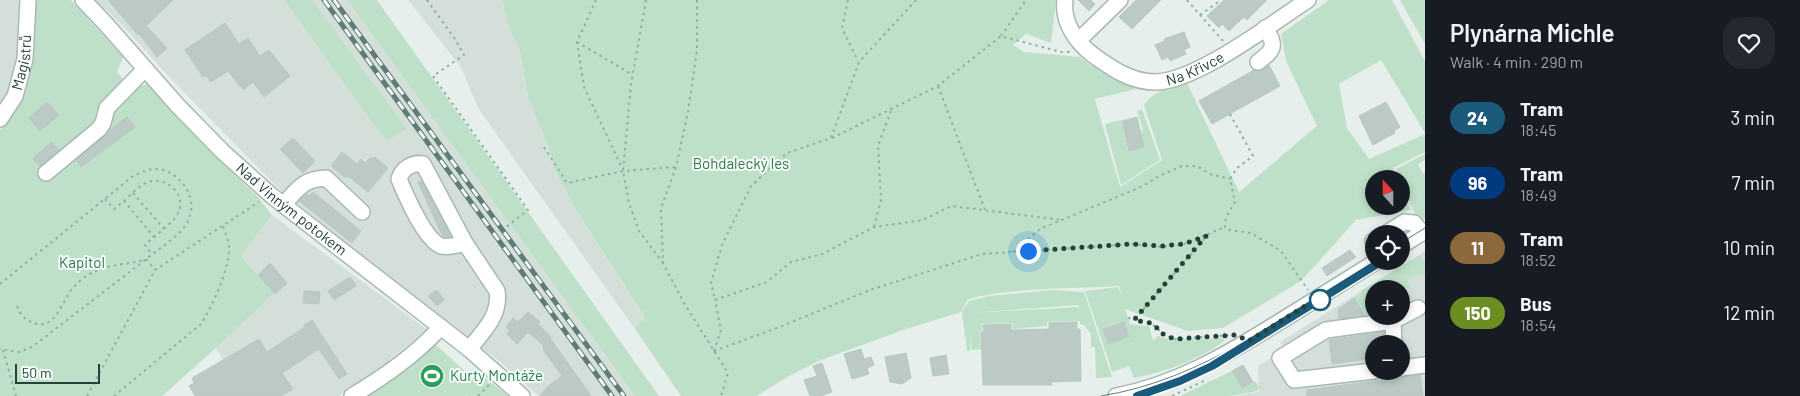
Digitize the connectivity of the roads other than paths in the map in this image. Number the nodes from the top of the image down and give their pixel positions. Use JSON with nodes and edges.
{"nodes":[{"id":1,"x":28,"y":0,"type":"edge"},
{"id":2,"x":83,"y":0,"type":"edge"},
{"id":3,"x":1065,"y":0,"type":"edge"},
{"id":4,"x":1120,"y":0,"type":"edge"},
{"id":5,"x":1308,"y":0,"type":"edge"},
{"id":6,"x":1265,"y":28,"type":"junction"},
{"id":7,"x":1083,"y":46,"type":"junction"},
{"id":8,"x":1258,"y":62,"type":"dead end"},
{"id":9,"x":145,"y":69,"type":"junction"},
{"id":10,"x":0,"y":119,"type":"edge"},
{"id":11,"x":46,"y":173,"type":"dead end"},
{"id":12,"x":277,"y":200,"type":"junction"},
{"id":13,"x":362,"y":212,"type":"dead end"},
{"id":14,"x":1399,"y":225,"type":"edge"},
{"id":15,"x":1423,"y":232,"type":"edge"},
{"id":16,"x":1410,"y":240,"type":"edge"},
{"id":17,"x":465,"y":244,"type":"junction"},
{"id":18,"x":1365,"y":268,"type":"edge"},
{"id":19,"x":1418,"y":308,"type":"dead end"},
{"id":20,"x":1410,"y":312,"type":"edge"},
{"id":21,"x":1365,"y":325,"type":"edge"},
{"id":22,"x":441,"y":328,"type":"junction"},
{"id":23,"x":469,"y":349,"type":"junction"},
{"id":24,"x":1425,"y":364,"type":"edge"},
{"id":25,"x":1410,"y":366,"type":"edge"},
{"id":26,"x":1365,"y":372,"type":"edge"},
{"id":27,"x":352,"y":396,"type":"edge"},
{"id":28,"x":522,"y":396,"type":"edge"},
{"id":29,"x":1116,"y":396,"type":"edge"}],
"edges":[{"from":1,"to":10,"type":"street","name":"Magistrů"},
{"from":2,"to":9,"type":"street","name":"Nad Vinným potokem"},
{"from":3,"to":7,"type":"street"},
{"from":4,"to":7,"type":"street"},
{"from":5,"to":6,"type":"street","name":"Na Křivce"},
{"from":6,"to":7,"type":"street","name":"Na Křivce"},
{"from":6,"to":8,"type":"street"},
{"from":9,"to":11,"type":"street"},
{"from":9,"to":12,"type":"street","name":"Nad Vinným potokem"},
{"from":12,"to":13,"type":"street"},
{"from":12,"to":22,"type":"street","name":"Nad Vinným potokem"},
{"from":14,"to":15,"type":"street"},
{"from":15,"to":16,"type":"street"},
{"from":17,"to":17,"type":"street"},
{"from":17,"to":23,"type":"street"},
{"from":18,"to":29,"type":"street"},
{"from":19,"to":20,"type":"street"},
{"from":21,"to":26,"type":"street"},
{"from":22,"to":23,"type":"street","name":"Nad Vinným potokem"},
{"from":22,"to":27,"type":"street"},
{"from":23,"to":28,"type":"street","name":"Nad Vinným potokem"},
{"from":24,"to":25,"type":"street"}]}
